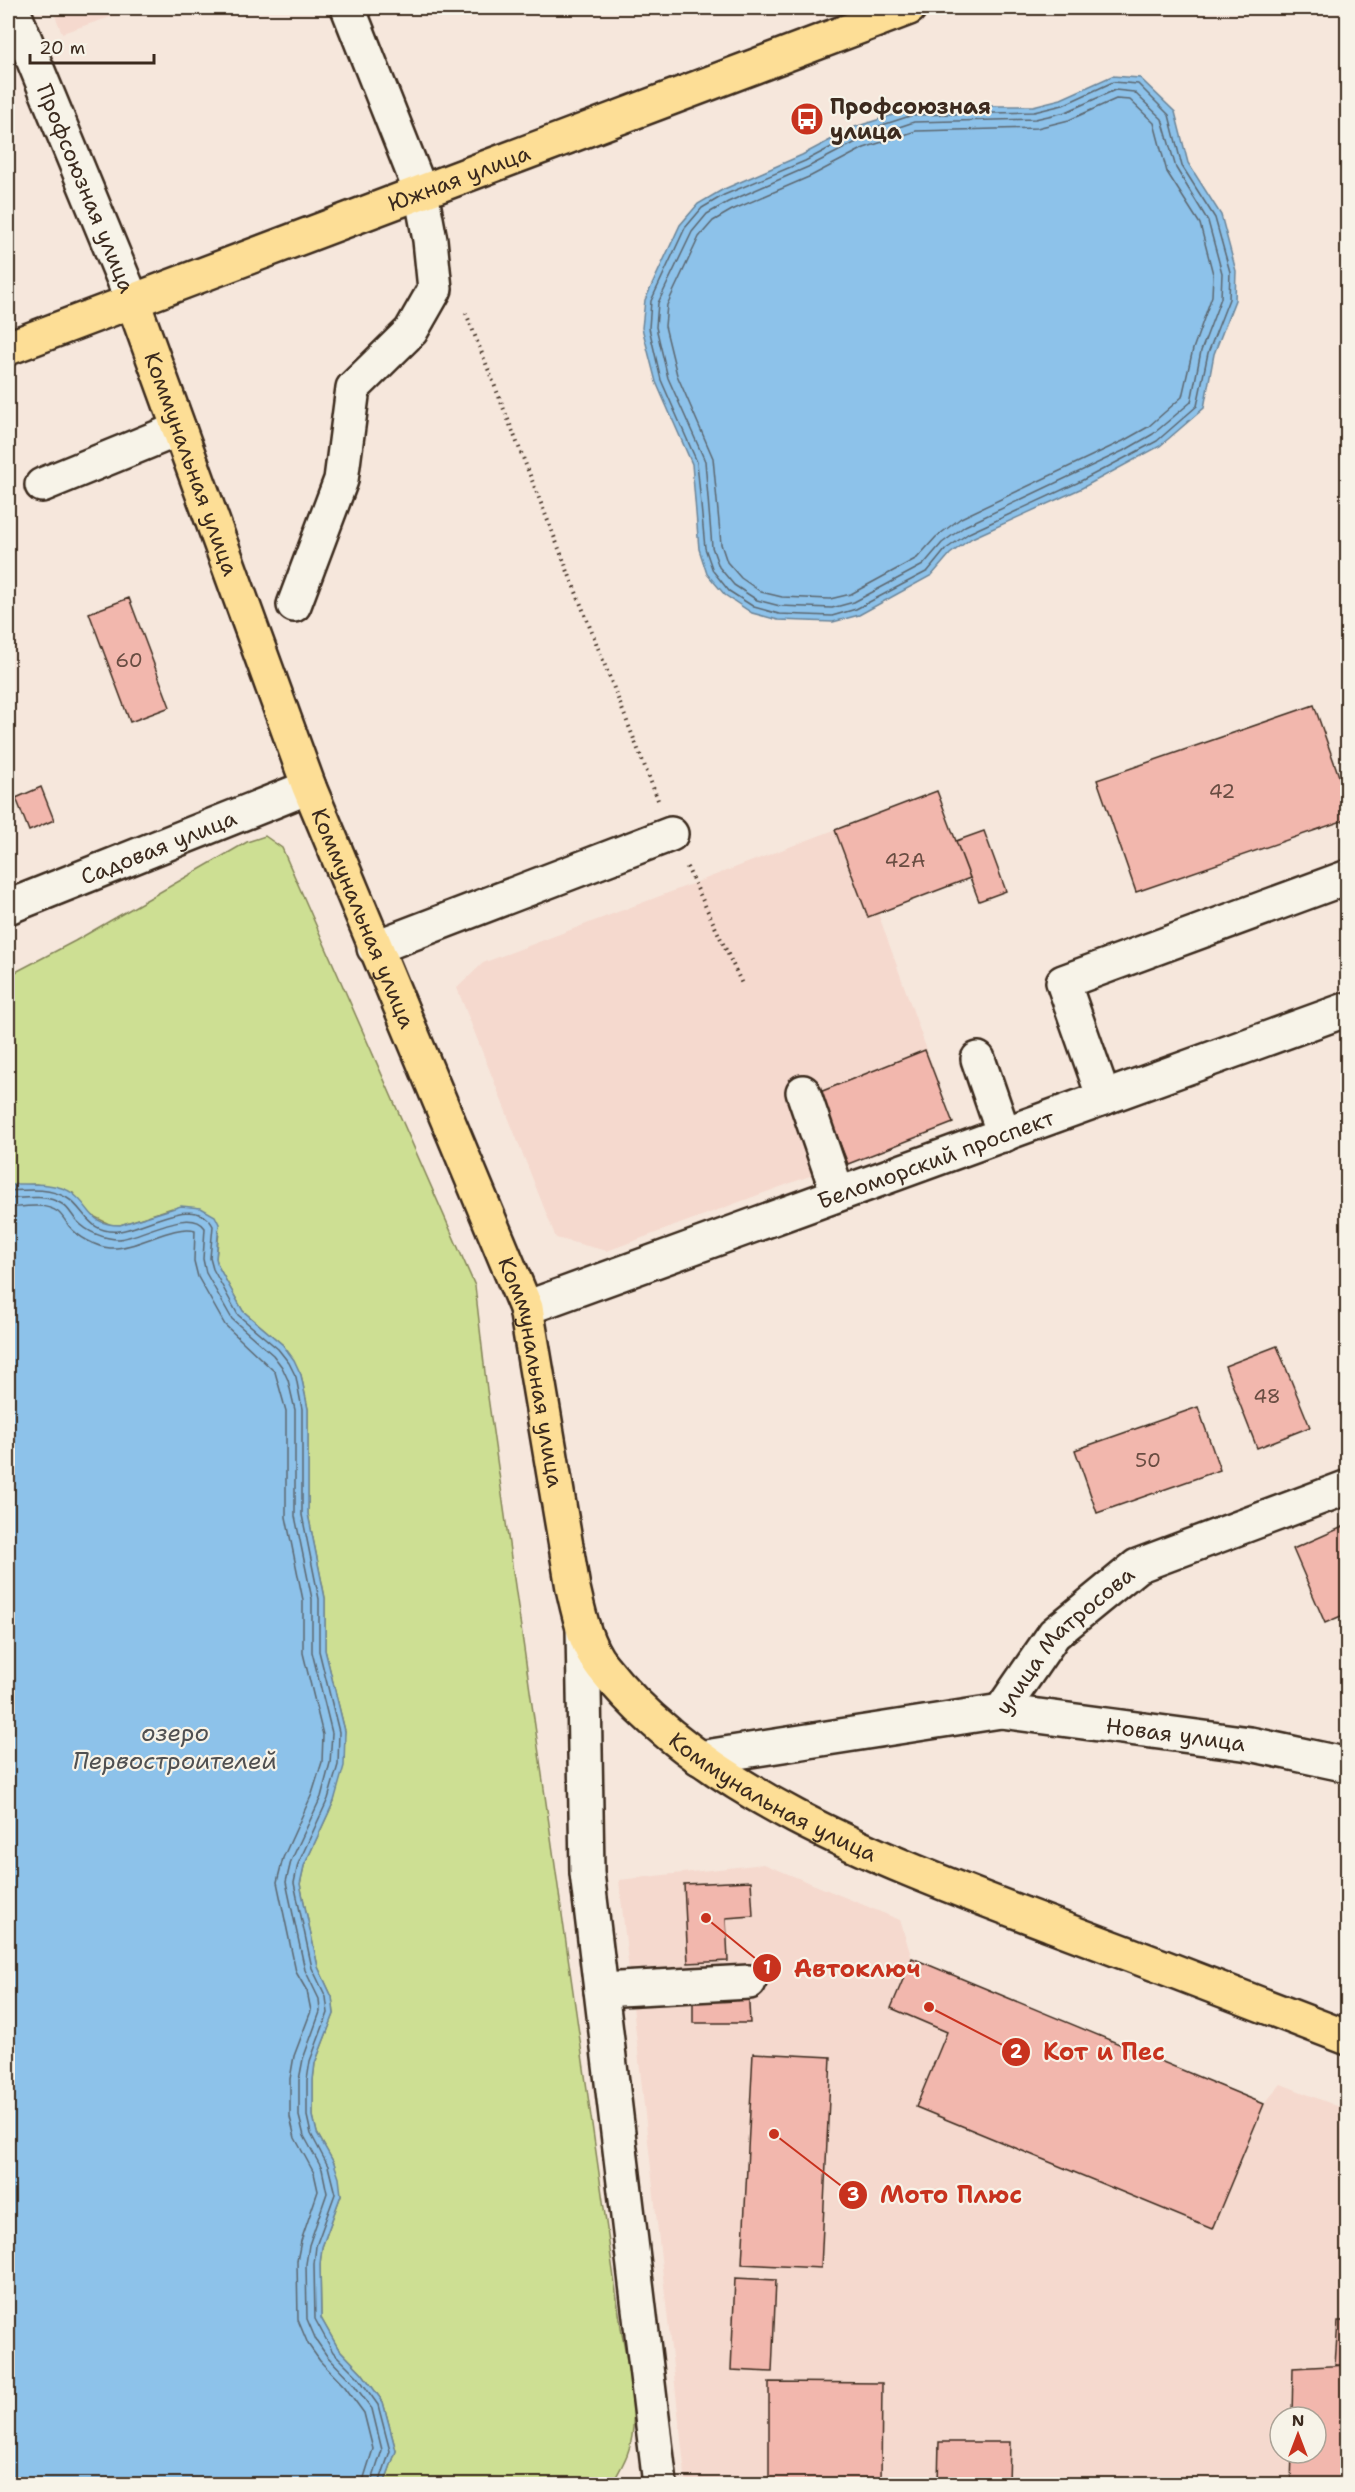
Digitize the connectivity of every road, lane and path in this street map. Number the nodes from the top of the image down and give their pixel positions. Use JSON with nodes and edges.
{"nodes":[{"id":1,"x":12,"y":8,"type":"edge"},
{"id":2,"x":348,"y":8,"type":"edge"},
{"id":3,"x":909,"y":8,"type":"edge"},
{"id":4,"x":421,"y":192,"type":"junction"},
{"id":5,"x":133,"y":302,"type":"junction"},
{"id":6,"x":464,"y":306,"type":"dead end"},
{"id":7,"x":8,"y":348,"type":"edge"},
{"id":8,"x":179,"y":429,"type":"junction"},
{"id":9,"x":42,"y":485,"type":"dead end"},
{"id":10,"x":294,"y":605,"type":"dead end"},
{"id":11,"x":309,"y":787,"type":"junction"},
{"id":12,"x":671,"y":834,"type":"junction"},
{"id":13,"x":1347,"y":877,"type":"edge"},
{"id":14,"x":8,"y":907,"type":"edge"},
{"id":15,"x":374,"y":948,"type":"junction"},
{"id":16,"x":743,"y":986,"type":"dead end"},
{"id":17,"x":1347,"y":1009,"type":"edge"},
{"id":18,"x":978,"y":1059,"type":"dead end"},
{"id":19,"x":803,"y":1092,"type":"dead end"},
{"id":20,"x":1104,"y":1098,"type":"junction"},
{"id":21,"x":1004,"y":1135,"type":"junction"},
{"id":22,"x":838,"y":1194,"type":"junction"},
{"id":23,"x":526,"y":1308,"type":"junction"},
{"id":24,"x":1347,"y":1487,"type":"edge"},
{"id":25,"x":583,"y":1628,"type":"junction"},
{"id":26,"x":1001,"y":1711,"type":"junction"},
{"id":27,"x":699,"y":1758,"type":"junction"},
{"id":28,"x":1347,"y":1765,"type":"edge"},
{"id":29,"x":749,"y":1982,"type":"dead end"},
{"id":30,"x":601,"y":1990,"type":"junction"},
{"id":31,"x":1347,"y":2038,"type":"edge"},
{"id":32,"x":660,"y":2484,"type":"edge"}],
"edges":[{"from":1,"to":5,"type":"street","name":"Профсоюзная улица"},
{"from":2,"to":4,"type":"street"},
{"from":3,"to":4,"type":"main road","name":"Южная улица"},
{"from":4,"to":5,"type":"main road","name":"Южная улица"},
{"from":4,"to":10,"type":"street"},
{"from":5,"to":7,"type":"main road","name":"Южная улица"},
{"from":5,"to":8,"type":"main road","name":"Коммунальная улица"},
{"from":6,"to":12,"type":"path"},
{"from":8,"to":9,"type":"street"},
{"from":8,"to":11,"type":"main road","name":"Коммунальная улица"},
{"from":11,"to":14,"type":"street","name":"Садовая улица"},
{"from":11,"to":15,"type":"main road","name":"Коммунальная улица"},
{"from":12,"to":15,"type":"street"},
{"from":12,"to":16,"type":"path"},
{"from":13,"to":20,"type":"street"},
{"from":15,"to":23,"type":"main road","name":"Коммунальная улица"},
{"from":17,"to":20,"type":"street","name":"Беломорский проспект"},
{"from":18,"to":21,"type":"street"},
{"from":19,"to":22,"type":"street"},
{"from":20,"to":21,"type":"street","name":"Беломорский проспект"},
{"from":21,"to":22,"type":"street","name":"Беломорский проспект"},
{"from":22,"to":23,"type":"street","name":"Беломорский проспект"},
{"from":23,"to":25,"type":"main road","name":"Коммунальная улица"},
{"from":24,"to":26,"type":"street","name":"улица Матросова"},
{"from":25,"to":27,"type":"main road","name":"Коммунальная улица"},
{"from":25,"to":30,"type":"street"},
{"from":26,"to":27,"type":"street","name":"улица Матросова"},
{"from":26,"to":28,"type":"street","name":"Новая улица"},
{"from":27,"to":31,"type":"main road","name":"Коммунальная улица"},
{"from":29,"to":30,"type":"street"},
{"from":30,"to":32,"type":"street"}]}
